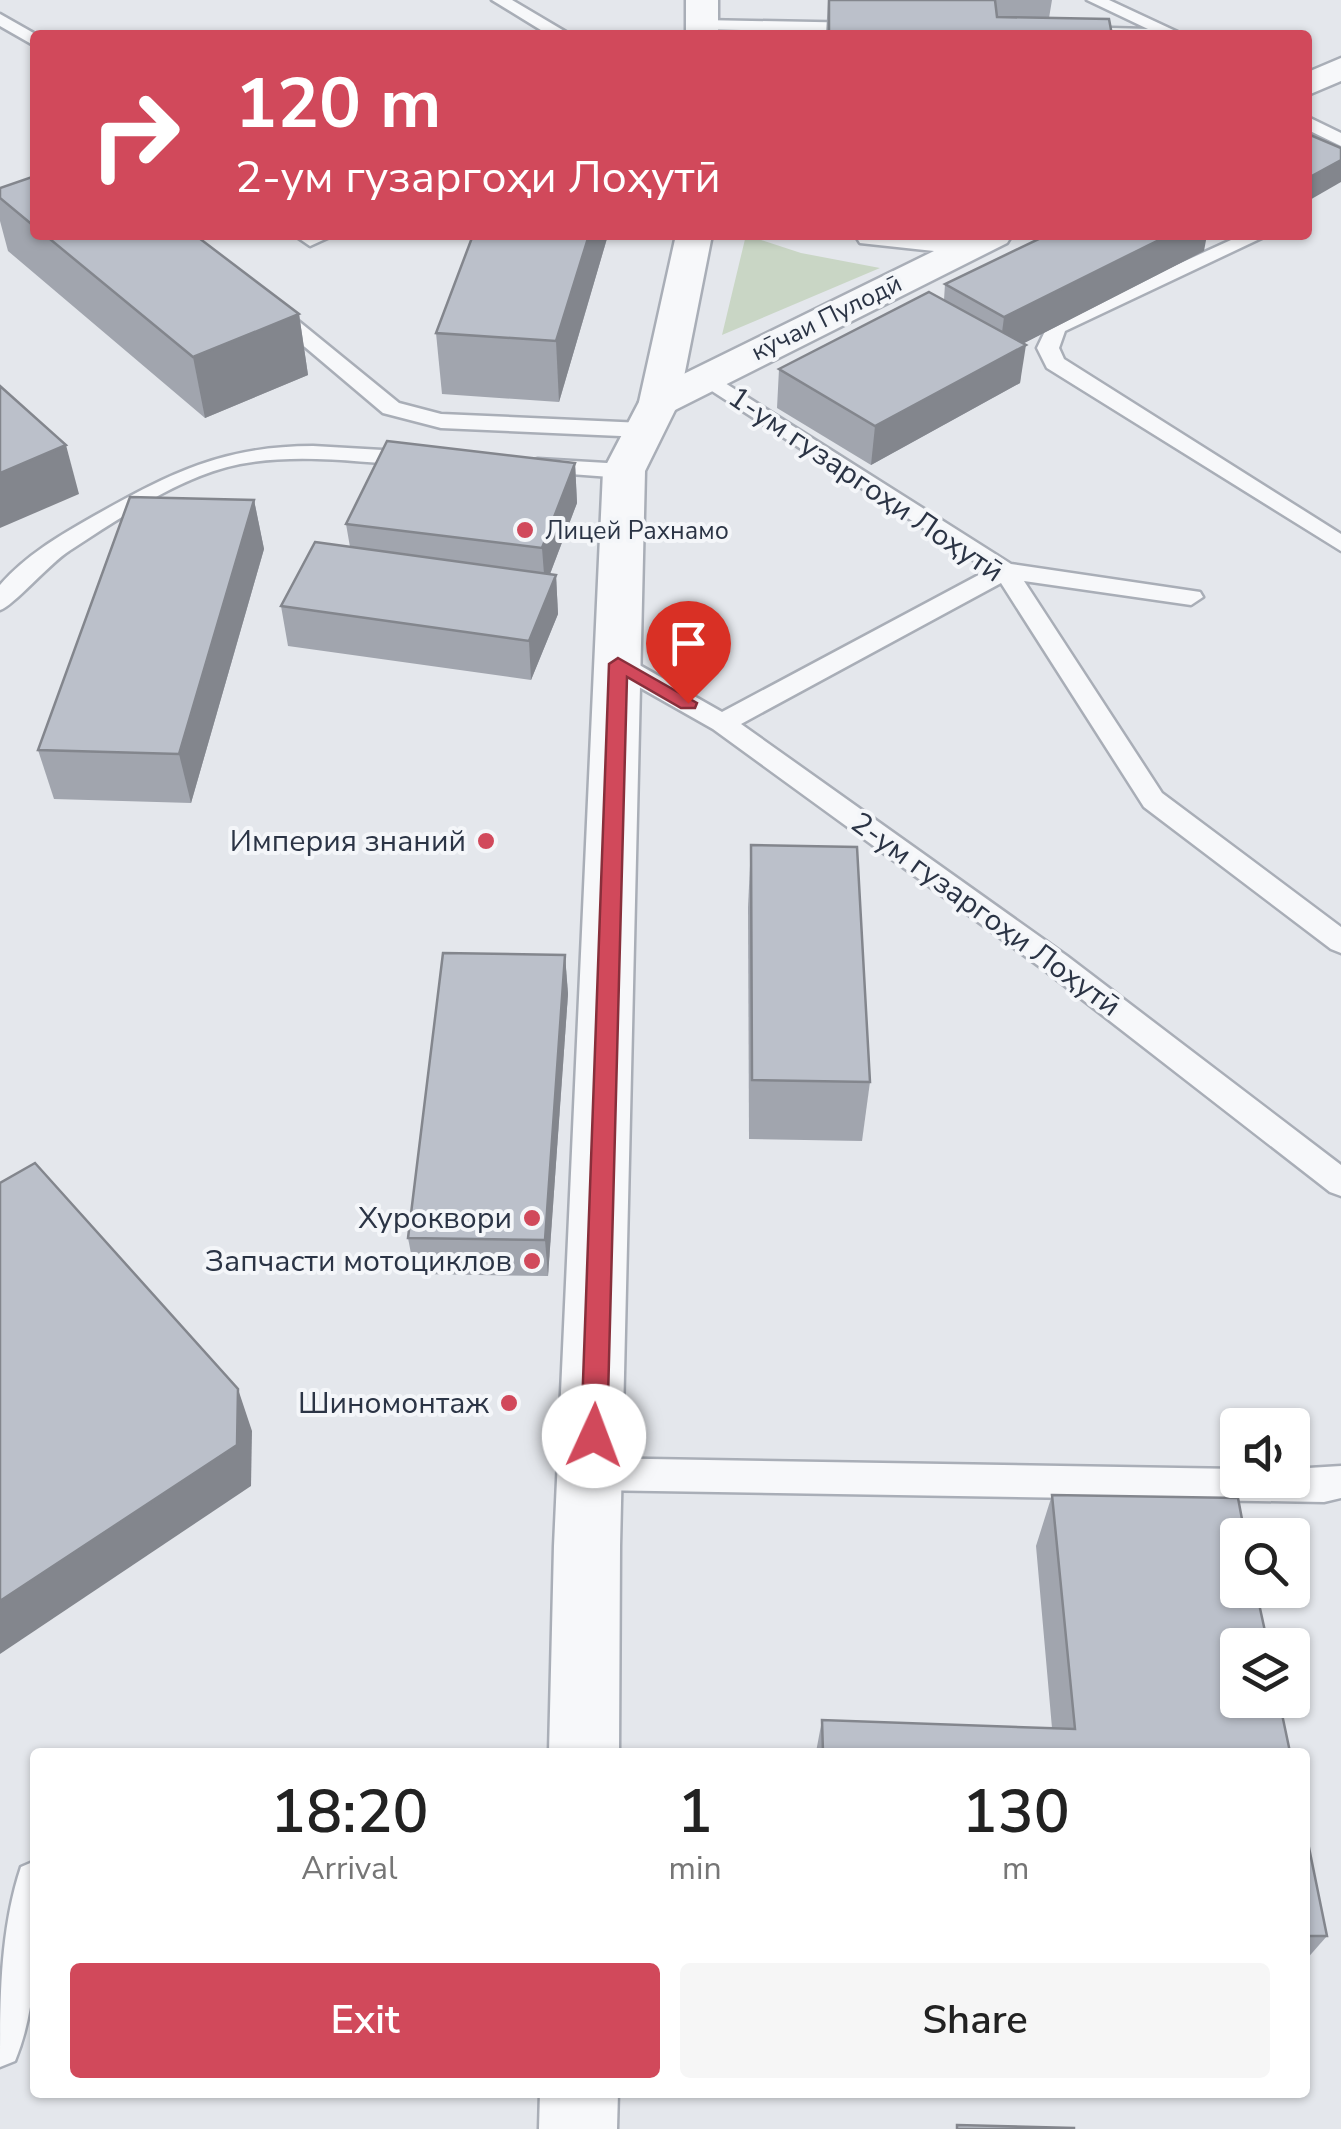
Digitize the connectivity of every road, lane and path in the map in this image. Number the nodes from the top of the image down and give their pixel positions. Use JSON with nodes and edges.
{"nodes":[{"id":1,"x":500,"y":0,"type":"edge"},
{"id":2,"x":1095,"y":0,"type":"edge"},
{"id":3,"x":0,"y":20,"type":"edge"},
{"id":4,"x":702,"y":20,"type":"edge"},
{"id":5,"x":895,"y":29,"type":"edge"},
{"id":6,"x":553,"y":30,"type":"edge"},
{"id":7,"x":1166,"y":30,"type":"edge"},
{"id":8,"x":30,"y":38,"type":"edge"},
{"id":9,"x":1341,"y":68,"type":"edge"},
{"id":10,"x":1312,"y":83,"type":"edge"},
{"id":11,"x":1312,"y":125,"type":"edge"},
{"id":12,"x":1341,"y":140,"type":"edge"},
{"id":13,"x":693,"y":240,"type":"edge"},
{"id":14,"x":983,"y":240,"type":"edge"},
{"id":15,"x":1247,"y":240,"type":"edge"},
{"id":16,"x":252,"y":293,"type":"edge"},
{"id":17,"x":706,"y":377,"type":"junction"},
{"id":18,"x":642,"y":434,"type":"junction"},
{"id":19,"x":436,"y":460,"type":"edge"},
{"id":20,"x":511,"y":464,"type":"edge"},
{"id":21,"x":1341,"y":544,"type":"edge"},
{"id":22,"x":1005,"y":571,"type":"junction"},
{"id":23,"x":1191,"y":596,"type":"dead end"},
{"id":24,"x":0,"y":602,"type":"edge"},
{"id":25,"x":618,"y":664,"type":"junction"},
{"id":26,"x":722,"y":723,"type":"junction"},
{"id":27,"x":1341,"y":942,"type":"edge"},
{"id":28,"x":1341,"y":1183,"type":"edge"},
{"id":29,"x":592,"y":1474,"type":"junction"},
{"id":30,"x":1333,"y":1484,"type":"edge"},
{"id":31,"x":584,"y":1748,"type":"edge"},
{"id":32,"x":30,"y":1905,"type":"edge"},
{"id":33,"x":0,"y":2046,"type":"edge"},
{"id":34,"x":579,"y":2098,"type":"edge"},
{"id":35,"x":578,"y":2129,"type":"edge"}],
"edges":[{"from":1,"to":6,"type":"lane"},
{"from":2,"to":7,"type":"lane"},
{"from":3,"to":8,"type":"lane"},
{"from":4,"to":5,"type":"lane"},
{"from":9,"to":10,"type":"street"},
{"from":11,"to":12,"type":"lane"},
{"from":13,"to":18,"type":"street"},
{"from":14,"to":17,"type":"street","name":"кӯчаи Пулодӣ"},
{"from":15,"to":21,"type":"lane"},
{"from":16,"to":18,"type":"lane"},
{"from":17,"to":18,"type":"street","name":"кӯчаи Пулодӣ"},
{"from":17,"to":22,"type":"lane","name":"1-ум гузаргоҳи Лоҳутӣ"},
{"from":18,"to":20,"type":"lane"},
{"from":18,"to":25,"type":"street"},
{"from":19,"to":24,"type":"lane"},
{"from":22,"to":23,"type":"lane"},
{"from":22,"to":26,"type":"lane"},
{"from":22,"to":27,"type":"lane","name":"1-ум гузаргоҳи Лоҳутӣ"},
{"from":25,"to":26,"type":"lane","name":"2-ум гузаргоҳи Лоҳутӣ"},
{"from":25,"to":29,"type":"street"},
{"from":26,"to":28,"type":"lane","name":"2-ум гузаргоҳи Лоҳутӣ"},
{"from":29,"to":30,"type":"lane"},
{"from":29,"to":31,"type":"street"},
{"from":32,"to":33,"type":"lane"},
{"from":34,"to":35,"type":"street"}]}
